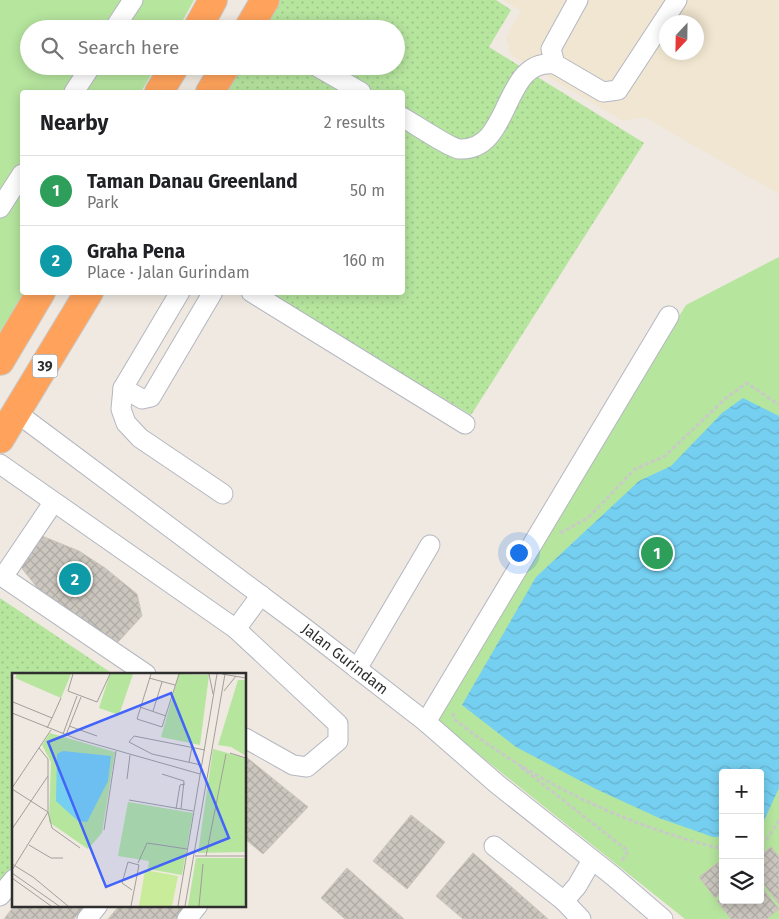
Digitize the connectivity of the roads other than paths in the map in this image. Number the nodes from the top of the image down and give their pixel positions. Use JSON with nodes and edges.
{"nodes":[{"id":1,"x":132,"y":0,"type":"edge"},
{"id":2,"x":213,"y":0,"type":"edge"},
{"id":3,"x":265,"y":0,"type":"edge"},
{"id":4,"x":578,"y":0,"type":"edge"},
{"id":5,"x":677,"y":0,"type":"edge"},
{"id":6,"x":120,"y":20,"type":"edge"},
{"id":7,"x":201,"y":20,"type":"edge"},
{"id":8,"x":254,"y":20,"type":"edge"},
{"id":9,"x":555,"y":64,"type":"junction"},
{"id":10,"x":85,"y":75,"type":"edge"},
{"id":11,"x":170,"y":75,"type":"edge"},
{"id":12,"x":220,"y":75,"type":"edge"},
{"id":13,"x":332,"y":75,"type":"edge"},
{"id":14,"x":75,"y":90,"type":"edge"},
{"id":15,"x":161,"y":90,"type":"edge"},
{"id":16,"x":211,"y":90,"type":"edge"},
{"id":17,"x":358,"y":90,"type":"edge"},
{"id":18,"x":405,"y":119,"type":"edge"},
{"id":19,"x":20,"y":177,"type":"edge"},
{"id":20,"x":0,"y":208,"type":"edge"},
{"id":21,"x":39,"y":295,"type":"edge"},
{"id":22,"x":87,"y":295,"type":"edge"},
{"id":23,"x":178,"y":295,"type":"edge"},
{"id":24,"x":211,"y":295,"type":"edge"},
{"id":25,"x":257,"y":295,"type":"edge"},
{"id":26,"x":669,"y":316,"type":"dead end"},
{"id":27,"x":0,"y":361,"type":"edge"},
{"id":28,"x":123,"y":388,"type":"junction"},
{"id":29,"x":17,"y":413,"type":"junction"},
{"id":30,"x":464,"y":424,"type":"dead end"},
{"id":31,"x":0,"y":439,"type":"edge"},
{"id":32,"x":0,"y":464,"type":"edge"},
{"id":33,"x":224,"y":494,"type":"dead end"},
{"id":34,"x":53,"y":503,"type":"junction"},
{"id":35,"x":430,"y":545,"type":"dead end"},
{"id":36,"x":1,"y":576,"type":"edge"},
{"id":37,"x":261,"y":595,"type":"junction"},
{"id":38,"x":236,"y":629,"type":"junction"},
{"id":39,"x":357,"y":669,"type":"junction"},
{"id":40,"x":145,"y":673,"type":"edge"},
{"id":41,"x":426,"y":722,"type":"junction"},
{"id":42,"x":246,"y":739,"type":"edge"},
{"id":43,"x":494,"y":846,"type":"dead end"},
{"id":44,"x":592,"y":860,"type":"junction"},
{"id":45,"x":12,"y":881,"type":"edge"},
{"id":46,"x":0,"y":896,"type":"edge"},
{"id":47,"x":564,"y":902,"type":"junction"},
{"id":48,"x":97,"y":906,"type":"edge"},
{"id":49,"x":196,"y":906,"type":"edge"},
{"id":50,"x":87,"y":919,"type":"edge"},
{"id":51,"x":187,"y":919,"type":"edge"},
{"id":52,"x":582,"y":919,"type":"edge"},
{"id":53,"x":663,"y":919,"type":"edge"}],
"edges":[{"from":1,"to":6,"type":"street"},
{"from":2,"to":7,"type":"highway"},
{"from":3,"to":8,"type":"highway"},
{"from":4,"to":9,"type":"street"},
{"from":5,"to":9,"type":"street"},
{"from":9,"to":18,"type":"street"},
{"from":10,"to":14,"type":"street"},
{"from":11,"to":15,"type":"highway"},
{"from":12,"to":16,"type":"highway"},
{"from":13,"to":17,"type":"street"},
{"from":19,"to":20,"type":"street"},
{"from":21,"to":27,"type":"highway"},
{"from":22,"to":29,"type":"highway","number":"39"},
{"from":23,"to":28,"type":"street"},
{"from":24,"to":28,"type":"street"},
{"from":25,"to":30,"type":"street"},
{"from":26,"to":41,"type":"street"},
{"from":28,"to":33,"type":"street"},
{"from":29,"to":31,"type":"highway","number":"39"},
{"from":29,"to":37,"type":"street","name":"Jalan Gurindam"},
{"from":32,"to":34,"type":"street"},
{"from":34,"to":36,"type":"street"},
{"from":34,"to":38,"type":"street"},
{"from":35,"to":39,"type":"street"},
{"from":36,"to":40,"type":"street"},
{"from":37,"to":38,"type":"street"},
{"from":37,"to":39,"type":"street","name":"Jalan Gurindam"},
{"from":38,"to":42,"type":"street"},
{"from":39,"to":41,"type":"street","name":"Jalan Gurindam"},
{"from":41,"to":44,"type":"street","name":"Jalan Gurindam"},
{"from":43,"to":47,"type":"street"},
{"from":44,"to":47,"type":"street"},
{"from":44,"to":53,"type":"street","name":"Jalan Gurindam"},
{"from":45,"to":46,"type":"street"},
{"from":47,"to":52,"type":"street"},
{"from":48,"to":50,"type":"street"},
{"from":49,"to":51,"type":"street"}]}
